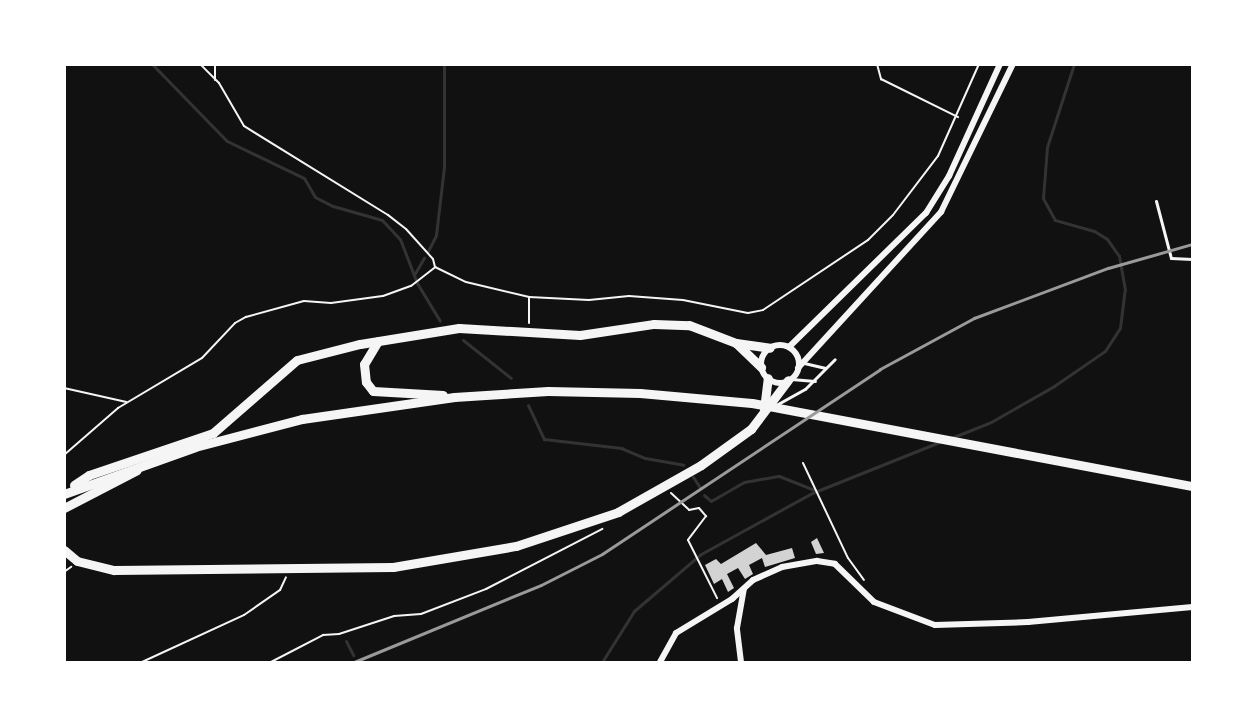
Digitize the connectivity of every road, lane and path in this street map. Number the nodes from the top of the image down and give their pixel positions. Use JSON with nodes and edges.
{"nodes":[{"id":1,"x":200,"y":64,"type":"edge"},
{"id":2,"x":215,"y":64,"type":"edge"},
{"id":3,"x":877,"y":64,"type":"edge"},
{"id":4,"x":979,"y":64,"type":"edge"},
{"id":5,"x":1000,"y":64,"type":"edge"},
{"id":6,"x":1013,"y":64,"type":"edge"},
{"id":7,"x":216,"y":80,"type":"junction"},
{"id":8,"x":958,"y":117,"type":"junction"},
{"id":9,"x":1156,"y":201,"type":"dead end"},
{"id":10,"x":1192,"y":259,"type":"edge"},
{"id":11,"x":435,"y":267,"type":"junction"},
{"id":12,"x":529,"y":297,"type":"junction"},
{"id":13,"x":529,"y":332,"type":"junction"},
{"id":14,"x":378,"y":341,"type":"junction"},
{"id":15,"x":736,"y":343,"type":"junction"},
{"id":16,"x":789,"y":347,"type":"junction"},
{"id":17,"x":770,"y":348,"type":"junction"},
{"id":18,"x":835,"y":359,"type":"dead end"},
{"id":19,"x":801,"y":365,"type":"junction"},
{"id":20,"x":761,"y":367,"type":"junction"},
{"id":21,"x":825,"y":368,"type":"junction"},
{"id":22,"x":768,"y":378,"type":"junction"},
{"id":23,"x":789,"y":380,"type":"junction"},
{"id":24,"x":815,"y":381,"type":"junction"},
{"id":25,"x":64,"y":387,"type":"edge"},
{"id":26,"x":454,"y":397,"type":"junction"},
{"id":27,"x":126,"y":402,"type":"junction"},
{"id":28,"x":769,"y":408,"type":"junction"},
{"id":29,"x":762,"y":418,"type":"junction"},
{"id":30,"x":64,"y":455,"type":"edge"},
{"id":31,"x":150,"y":462,"type":"junction"},
{"id":32,"x":803,"y":463,"type":"dead end"},
{"id":33,"x":1192,"y":486,"type":"edge"},
{"id":34,"x":668,"y":488,"type":"junction"},
{"id":35,"x":64,"y":493,"type":"edge"},
{"id":36,"x":660,"y":496,"type":"dead end"},
{"id":37,"x":64,"y":508,"type":"edge"},
{"id":38,"x":603,"y":528,"type":"dead end"},
{"id":39,"x":65,"y":550,"type":"edge"},
{"id":40,"x":286,"y":568,"type":"junction"},
{"id":41,"x":868,"y":585,"type":"dead end"},
{"id":42,"x":744,"y":590,"type":"junction"},
{"id":43,"x":729,"y":600,"type":"junction"},
{"id":44,"x":1192,"y":607,"type":"edge"},
{"id":45,"x":142,"y":663,"type":"edge"},
{"id":46,"x":271,"y":663,"type":"edge"},
{"id":47,"x":660,"y":663,"type":"edge"},
{"id":48,"x":741,"y":663,"type":"edge"}],
"edges":[{"from":1,"to":7,"type":"path"},
{"from":2,"to":7,"type":"path"},
{"from":3,"to":8,"type":"path"},
{"from":4,"to":8,"type":"path"},
{"from":5,"to":16,"type":"street"},
{"from":6,"to":19,"type":"street"},
{"from":7,"to":11,"type":"path"},
{"from":8,"to":12,"type":"path"},
{"from":9,"to":10,"type":"lane"},
{"from":11,"to":12,"type":"path"},
{"from":11,"to":27,"type":"path"},
{"from":12,"to":13,"type":"path"},
{"from":13,"to":14,"type":"main road"},
{"from":13,"to":15,"type":"main road"},
{"from":14,"to":26,"type":"main road"},
{"from":14,"to":35,"type":"main road"},
{"from":15,"to":17,"type":"main road"},
{"from":15,"to":20,"type":"main road"},
{"from":16,"to":17,"type":"street"},
{"from":16,"to":19,"type":"street"},
{"from":17,"to":20,"type":"street"},
{"from":18,"to":21,"type":"lane"},
{"from":19,"to":21,"type":"lane"},
{"from":19,"to":23,"type":"street"},
{"from":20,"to":22,"type":"street"},
{"from":21,"to":24,"type":"lane"},
{"from":22,"to":23,"type":"street"},
{"from":22,"to":29,"type":"main road"},
{"from":23,"to":24,"type":"lane"},
{"from":23,"to":28,"type":"main road"},
{"from":24,"to":28,"type":"lane"},
{"from":25,"to":27,"type":"path"},
{"from":26,"to":31,"type":"main road"},
{"from":26,"to":33,"type":"main road"},
{"from":27,"to":30,"type":"path"},
{"from":28,"to":29,"type":"main road"},
{"from":29,"to":34,"type":"main road"},
{"from":31,"to":35,"type":"main road"},
{"from":31,"to":37,"type":"main road"},
{"from":32,"to":41,"type":"path"},
{"from":34,"to":36,"type":"path"},
{"from":34,"to":40,"type":"main road"},
{"from":34,"to":43,"type":"path"},
{"from":38,"to":46,"type":"path"},
{"from":39,"to":40,"type":"main road"},
{"from":40,"to":45,"type":"path"},
{"from":42,"to":43,"type":"street"},
{"from":42,"to":44,"type":"street"},
{"from":42,"to":48,"type":"street"},
{"from":43,"to":47,"type":"street"}]}
